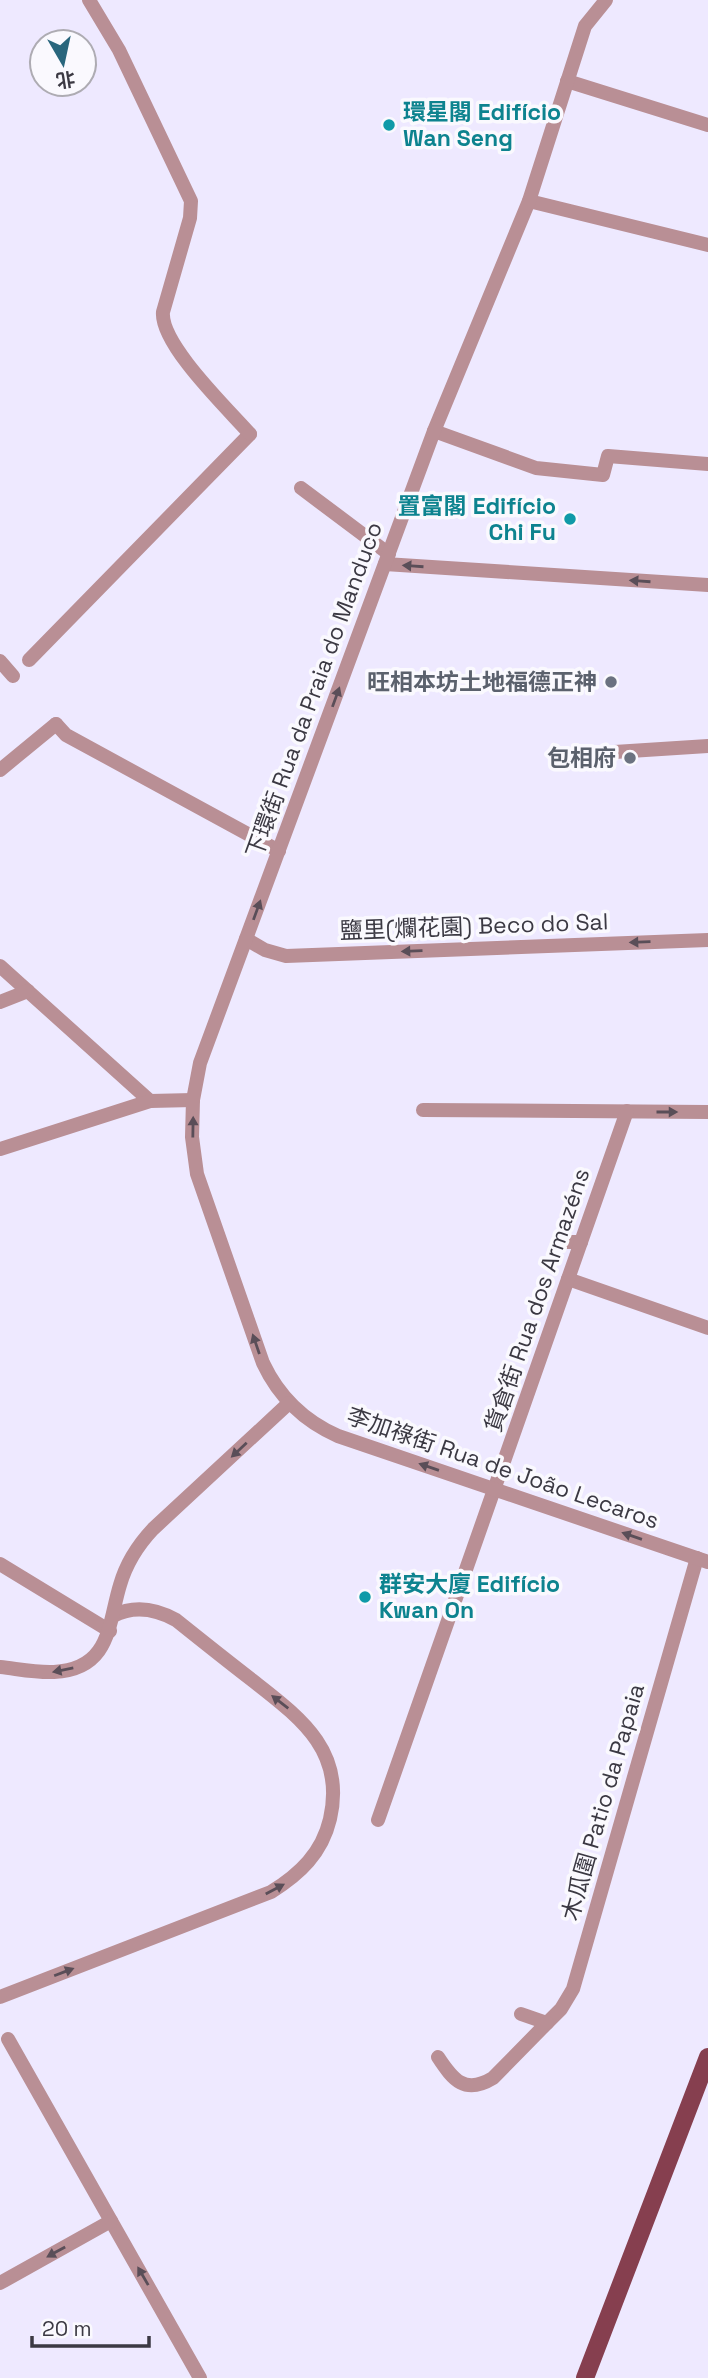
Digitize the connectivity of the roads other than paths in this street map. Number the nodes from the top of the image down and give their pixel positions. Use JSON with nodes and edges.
{"nodes":[{"id":1,"x":89,"y":0,"type":"edge"},
{"id":2,"x":606,"y":0,"type":"edge"},
{"id":3,"x":567,"y":81,"type":"junction"},
{"id":4,"x":708,"y":125,"type":"edge"},
{"id":5,"x":529,"y":201,"type":"junction"},
{"id":6,"x":708,"y":245,"type":"edge"},
{"id":7,"x":434,"y":431,"type":"junction"},
{"id":8,"x":708,"y":464,"type":"edge"},
{"id":9,"x":301,"y":488,"type":"dead end"},
{"id":10,"x":387,"y":559,"type":"junction"},
{"id":11,"x":708,"y":585,"type":"edge"},
{"id":12,"x":29,"y":660,"type":"dead end"},
{"id":13,"x":0,"y":661,"type":"edge"},
{"id":14,"x":13,"y":676,"type":"dead end"},
{"id":15,"x":708,"y":746,"type":"edge"},
{"id":16,"x":598,"y":753,"type":"dead end"},
{"id":17,"x":0,"y":770,"type":"edge"},
{"id":18,"x":279,"y":851,"type":"junction"},
{"id":19,"x":247,"y":939,"type":"junction"},
{"id":20,"x":708,"y":940,"type":"edge"},
{"id":21,"x":0,"y":966,"type":"edge"},
{"id":22,"x":28,"y":991,"type":"junction"},
{"id":23,"x":0,"y":1002,"type":"edge"},
{"id":24,"x":193,"y":1100,"type":"junction"},
{"id":25,"x":150,"y":1101,"type":"junction"},
{"id":26,"x":423,"y":1110,"type":"dead end"},
{"id":27,"x":627,"y":1111,"type":"junction"},
{"id":28,"x":708,"y":1112,"type":"edge"},
{"id":29,"x":0,"y":1149,"type":"edge"},
{"id":30,"x":565,"y":1242,"type":"dead end"},
{"id":31,"x":581,"y":1242,"type":"junction"},
{"id":32,"x":568,"y":1279,"type":"junction"},
{"id":33,"x":708,"y":1328,"type":"edge"},
{"id":34,"x":289,"y":1403,"type":"junction"},
{"id":35,"x":494,"y":1489,"type":"junction"},
{"id":36,"x":702,"y":1560,"type":"edge"},
{"id":37,"x":0,"y":1564,"type":"edge"},
{"id":38,"x":113,"y":1616,"type":"junction"},
{"id":39,"x":110,"y":1631,"type":"junction"},
{"id":40,"x":0,"y":1667,"type":"edge"},
{"id":41,"x":378,"y":1820,"type":"dead end"},
{"id":42,"x":0,"y":1997,"type":"edge"},
{"id":43,"x":521,"y":2014,"type":"dead end"},
{"id":44,"x":547,"y":2023,"type":"junction"},
{"id":45,"x":8,"y":2039,"type":"dead end"},
{"id":46,"x":438,"y":2057,"type":"dead end"},
{"id":47,"x":708,"y":2057,"type":"edge"},
{"id":48,"x":111,"y":2221,"type":"junction"},
{"id":49,"x":0,"y":2283,"type":"edge"},
{"id":50,"x":200,"y":2378,"type":"edge"},
{"id":51,"x":585,"y":2378,"type":"edge"}],
"edges":[{"from":1,"to":12,"type":"street"},
{"from":2,"to":3,"type":"street","name":"下環街 Rua da Praia do Manduco"},
{"from":3,"to":4,"type":"street"},
{"from":3,"to":5,"type":"street","name":"下環街 Rua da Praia do Manduco"},
{"from":5,"to":6,"type":"street"},
{"from":5,"to":7,"type":"street","name":"下環街 Rua da Praia do Manduco"},
{"from":7,"to":8,"type":"street"},
{"from":7,"to":10,"type":"street","name":"下環街 Rua da Praia do Manduco"},
{"from":9,"to":10,"type":"street"},
{"from":11,"to":10,"type":"street","one_way":true},
{"from":18,"to":10,"type":"street","name":"下環街 Rua da Praia do Manduco","one_way":true},
{"from":13,"to":14,"type":"street"},
{"from":15,"to":16,"type":"street"},
{"from":17,"to":18,"type":"street"},
{"from":19,"to":18,"type":"street","name":"下環街 Rua da Praia do Manduco","one_way":true},
{"from":20,"to":19,"type":"street","name":"鹽里(爛花園) Beco do Sal","one_way":true},
{"from":19,"to":24,"type":"street","name":"下環街 Rua da Praia do Manduco"},
{"from":21,"to":22,"type":"street"},
{"from":22,"to":23,"type":"street"},
{"from":22,"to":25,"type":"street"},
{"from":24,"to":25,"type":"street"},
{"from":34,"to":24,"type":"street","name":"下環街 Rua da Praia do Manduco","one_way":true},
{"from":25,"to":29,"type":"street"},
{"from":26,"to":27,"type":"street"},
{"from":27,"to":28,"type":"street","one_way":true},
{"from":27,"to":31,"type":"street","name":"貨倉街 Rua dos Armazéns"},
{"from":30,"to":31,"type":"street"},
{"from":31,"to":32,"type":"street","name":"貨倉街 Rua dos Armazéns"},
{"from":32,"to":33,"type":"street"},
{"from":32,"to":35,"type":"street","name":"貨倉街 Rua dos Armazéns"},
{"from":35,"to":34,"type":"street","name":"李加祿街 Rua de João Lecaros","one_way":true},
{"from":34,"to":38,"type":"street","one_way":true},
{"from":36,"to":35,"type":"street","name":"李加祿街 Rua de João Lecaros","one_way":true},
{"from":35,"to":41,"type":"street","name":"貨倉街 Rua dos Armazéns"},
{"from":36,"to":44,"type":"street","name":"木瓜圍 Patio da Papaia"},
{"from":37,"to":39,"type":"street"},
{"from":38,"to":39,"type":"street"},
{"from":42,"to":38,"type":"street","one_way":true},
{"from":39,"to":40,"type":"street","one_way":true},
{"from":43,"to":44,"type":"street"},
{"from":44,"to":46,"type":"street","name":"木瓜圍 Patio da Papaia"},
{"from":45,"to":48,"type":"street"},
{"from":47,"to":51,"type":"main road"},
{"from":48,"to":49,"type":"street","one_way":true},
{"from":50,"to":48,"type":"street","one_way":true}]}
